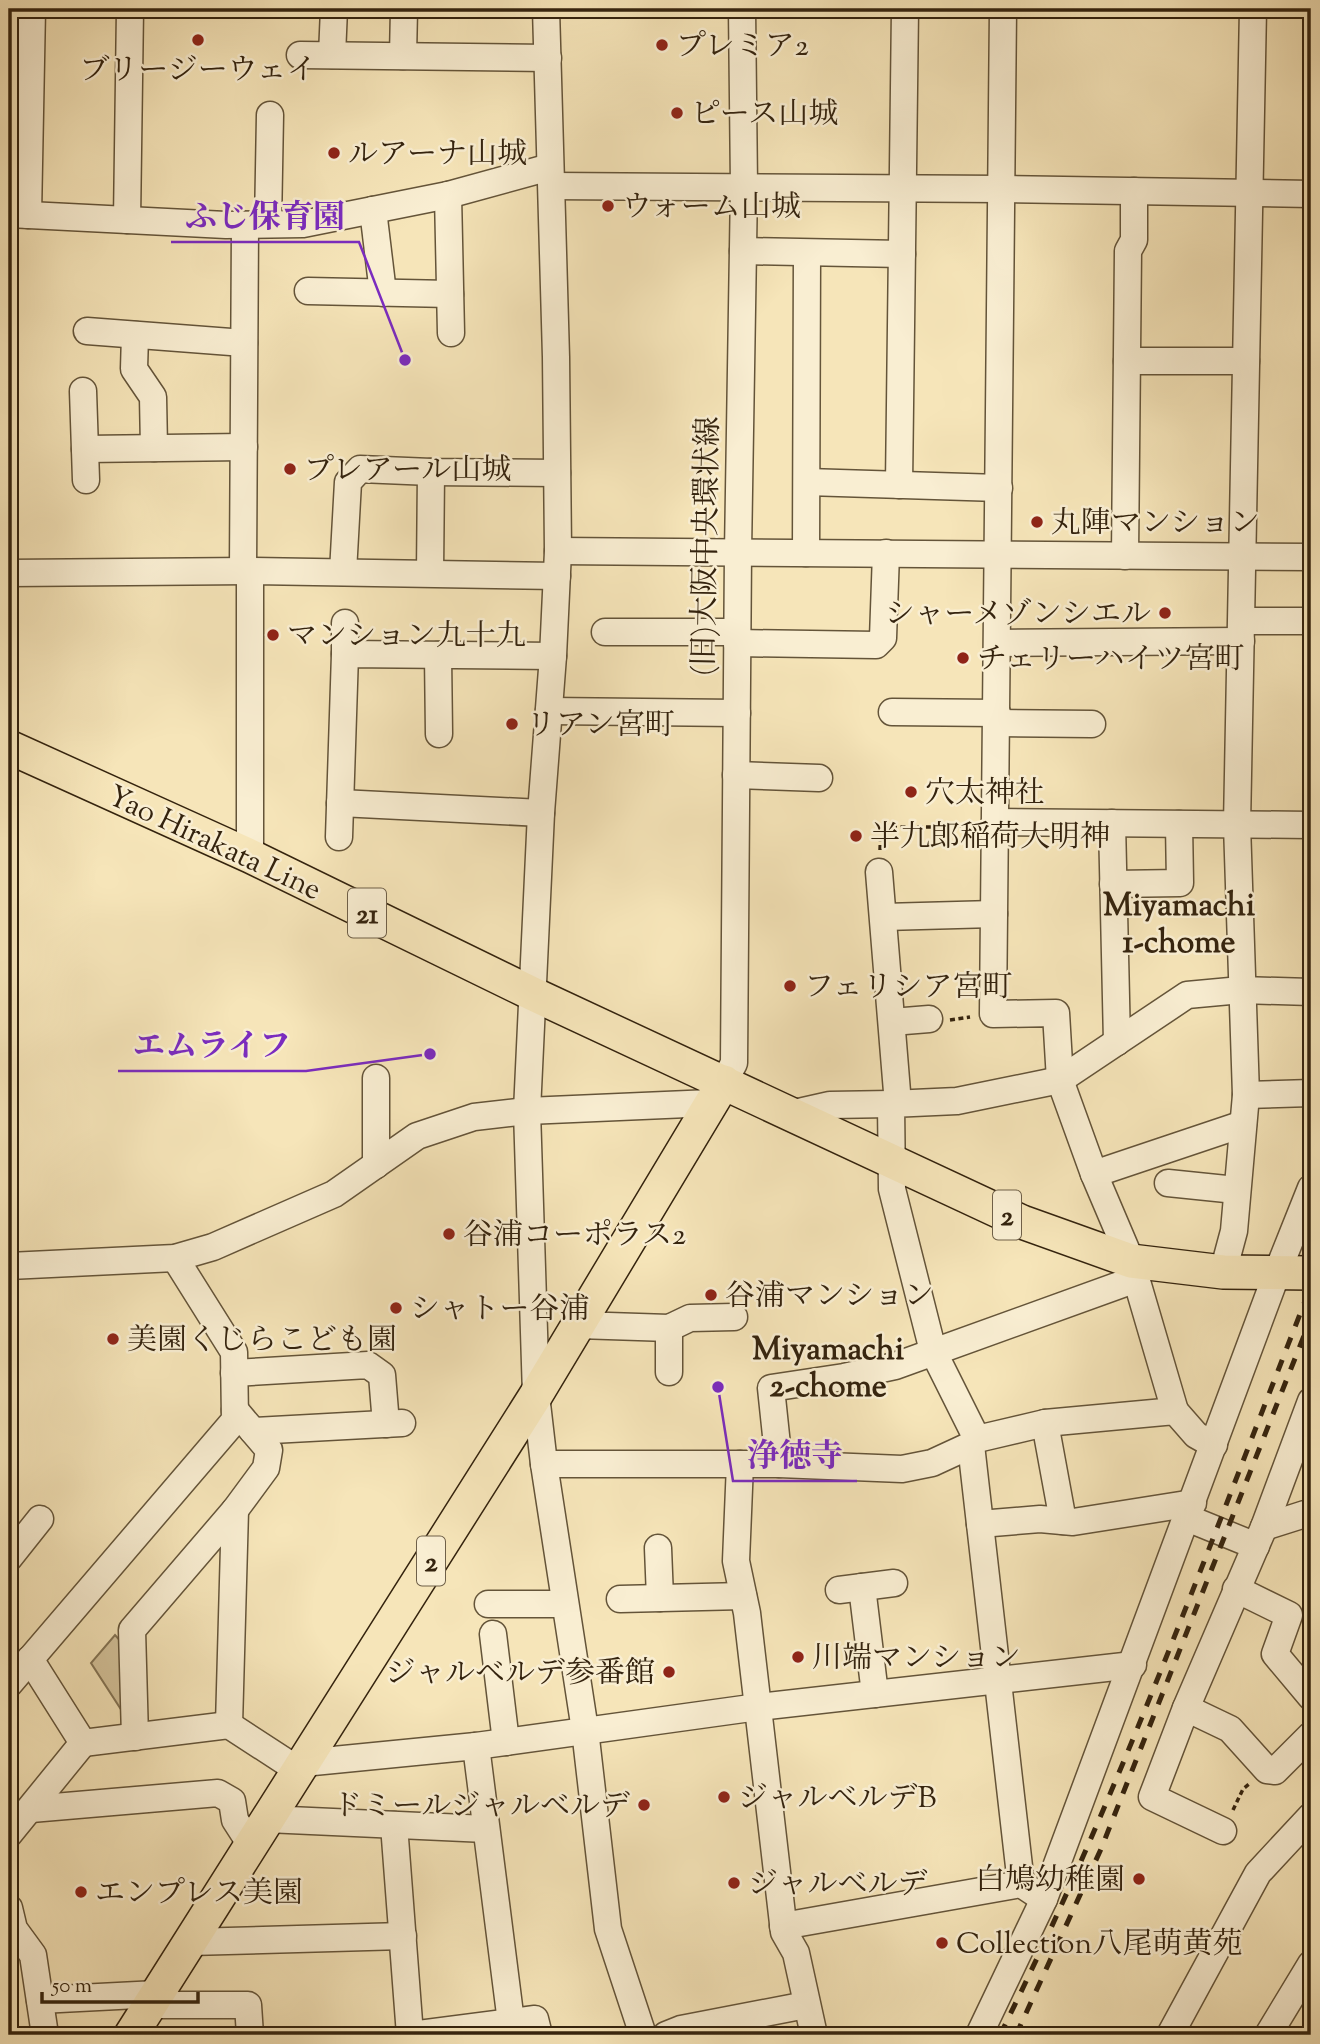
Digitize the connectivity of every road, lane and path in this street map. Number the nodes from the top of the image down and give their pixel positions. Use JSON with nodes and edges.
{"nodes":[{"id":1,"x":32,"y":9,"type":"edge"},
{"id":2,"x":130,"y":9,"type":"edge"},
{"id":3,"x":334,"y":9,"type":"edge"},
{"id":4,"x":404,"y":9,"type":"edge"},
{"id":5,"x":546,"y":9,"type":"edge"},
{"id":6,"x":742,"y":9,"type":"edge"},
{"id":7,"x":905,"y":9,"type":"edge"},
{"id":8,"x":1003,"y":9,"type":"edge"},
{"id":9,"x":1253,"y":9,"type":"edge"},
{"id":10,"x":300,"y":55,"type":"dead end"},
{"id":11,"x":332,"y":55,"type":"junction"},
{"id":12,"x":403,"y":56,"type":"junction"},
{"id":13,"x":548,"y":58,"type":"junction"},
{"id":14,"x":270,"y":115,"type":"dead end"},
{"id":15,"x":551,"y":177,"type":"junction"},
{"id":16,"x":744,"y":187,"type":"junction"},
{"id":17,"x":904,"y":188,"type":"junction"},
{"id":18,"x":1002,"y":189,"type":"junction"},
{"id":19,"x":1134,"y":191,"type":"junction"},
{"id":20,"x":1250,"y":192,"type":"junction"},
{"id":21,"x":1311,"y":194,"type":"edge"},
{"id":22,"x":448,"y":195,"type":"junction"},
{"id":23,"x":373,"y":210,"type":"junction"},
{"id":24,"x":18,"y":214,"type":"edge"},
{"id":25,"x":127,"y":220,"type":"junction"},
{"id":26,"x":256,"y":224,"type":"junction"},
{"id":27,"x":743,"y":251,"type":"junction"},
{"id":28,"x":807,"y":254,"type":"junction"},
{"id":29,"x":902,"y":254,"type":"junction"},
{"id":30,"x":308,"y":291,"type":"dead end"},
{"id":31,"x":383,"y":293,"type":"junction"},
{"id":32,"x":450,"y":295,"type":"junction"},
{"id":33,"x":87,"y":331,"type":"dead end"},
{"id":34,"x":452,"y":334,"type":"dead end"},
{"id":35,"x":135,"y":335,"type":"junction"},
{"id":36,"x":244,"y":342,"type":"junction"},
{"id":37,"x":1127,"y":361,"type":"junction"},
{"id":38,"x":1247,"y":362,"type":"junction"},
{"id":39,"x":83,"y":391,"type":"dead end"},
{"id":40,"x":244,"y":447,"type":"junction"},
{"id":41,"x":154,"y":448,"type":"junction"},
{"id":42,"x":85,"y":449,"type":"junction"},
{"id":43,"x":431,"y":472,"type":"junction"},
{"id":44,"x":557,"y":473,"type":"junction"},
{"id":45,"x":86,"y":480,"type":"dead end"},
{"id":46,"x":807,"y":482,"type":"junction"},
{"id":47,"x":899,"y":485,"type":"junction"},
{"id":48,"x":999,"y":488,"type":"junction"},
{"id":49,"x":738,"y":552,"type":"junction"},
{"id":50,"x":806,"y":553,"type":"junction"},
{"id":51,"x":886,"y":554,"type":"junction"},
{"id":52,"x":998,"y":555,"type":"junction"},
{"id":53,"x":1125,"y":556,"type":"junction"},
{"id":54,"x":1243,"y":556,"type":"junction"},
{"id":55,"x":1311,"y":556,"type":"edge"},
{"id":56,"x":558,"y":563,"type":"junction"},
{"id":57,"x":247,"y":571,"type":"junction"},
{"id":58,"x":343,"y":572,"type":"junction"},
{"id":59,"x":9,"y":573,"type":"edge"},
{"id":60,"x":430,"y":573,"type":"junction"},
{"id":61,"x":1311,"y":621,"type":"edge"},
{"id":62,"x":345,"y":624,"type":"dead end"},
{"id":63,"x":1241,"y":631,"type":"junction"},
{"id":64,"x":605,"y":632,"type":"dead end"},
{"id":65,"x":737,"y":637,"type":"junction"},
{"id":66,"x":998,"y":643,"type":"junction"},
{"id":67,"x":345,"y":654,"type":"junction"},
{"id":68,"x":438,"y":655,"type":"junction"},
{"id":69,"x":553,"y":656,"type":"junction"},
{"id":70,"x":549,"y":712,"type":"junction"},
{"id":71,"x":892,"y":712,"type":"dead end"},
{"id":72,"x":737,"y":713,"type":"junction"},
{"id":73,"x":997,"y":718,"type":"junction"},
{"id":74,"x":1092,"y":724,"type":"dead end"},
{"id":75,"x":439,"y":734,"type":"dead end"},
{"id":76,"x":9,"y":747,"type":"edge"},
{"id":77,"x":736,"y":775,"type":"junction"},
{"id":78,"x":819,"y":778,"type":"dead end"},
{"id":79,"x":340,"y":803,"type":"junction"},
{"id":80,"x":541,"y":813,"type":"junction"},
{"id":81,"x":1112,"y":823,"type":"junction"},
{"id":82,"x":1179,"y":824,"type":"junction"},
{"id":83,"x":995,"y":825,"type":"junction"},
{"id":84,"x":1237,"y":825,"type":"junction"},
{"id":85,"x":1311,"y":825,"type":"edge"},
{"id":86,"x":339,"y":836,"type":"dead end"},
{"id":87,"x":250,"y":856,"type":"junction"},
{"id":88,"x":879,"y":872,"type":"joint"},
{"id":89,"x":1113,"y":884,"type":"junction"},
{"id":90,"x":994,"y":914,"type":"junction"},
{"id":91,"x":884,"y":917,"type":"junction"},
{"id":92,"x":1241,"y":990,"type":"junction"},
{"id":93,"x":1311,"y":992,"type":"edge"},
{"id":94,"x":533,"y":994,"type":"junction"},
{"id":95,"x":993,"y":1014,"type":"junction"},
{"id":96,"x":929,"y":1019,"type":"joint"},
{"id":97,"x":892,"y":1022,"type":"junction"},
{"id":98,"x":1117,"y":1042,"type":"junction"},
{"id":99,"x":376,"y":1078,"type":"dead end"},
{"id":100,"x":1060,"y":1080,"type":"junction"},
{"id":101,"x":717,"y":1093,"type":"junction"},
{"id":102,"x":1311,"y":1093,"type":"edge"},
{"id":103,"x":1246,"y":1095,"type":"junction"},
{"id":104,"x":895,"y":1104,"type":"junction"},
{"id":105,"x":527,"y":1111,"type":"junction"},
{"id":106,"x":790,"y":1114,"type":"junction"},
{"id":107,"x":1243,"y":1124,"type":"junction"},
{"id":108,"x":892,"y":1162,"type":"junction"},
{"id":109,"x":376,"y":1165,"type":"junction"},
{"id":110,"x":1094,"y":1174,"type":"junction"},
{"id":111,"x":1168,"y":1183,"type":"dead end"},
{"id":112,"x":1311,"y":1188,"type":"edge"},
{"id":113,"x":1236,"y":1190,"type":"junction"},
{"id":114,"x":175,"y":1258,"type":"junction"},
{"id":115,"x":9,"y":1266,"type":"edge"},
{"id":116,"x":1134,"y":1270,"type":"junction"},
{"id":117,"x":1223,"y":1272,"type":"junction"},
{"id":118,"x":1277,"y":1273,"type":"junction"},
{"id":119,"x":1311,"y":1273,"type":"edge"},
{"id":120,"x":734,"y":1317,"type":"dead end"},
{"id":121,"x":578,"y":1325,"type":"junction"},
{"id":122,"x":669,"y":1328,"type":"junction"},
{"id":123,"x":933,"y":1351,"type":"junction"},
{"id":124,"x":669,"y":1372,"type":"dead end"},
{"id":125,"x":234,"y":1373,"type":"junction"},
{"id":126,"x":536,"y":1395,"type":"junction"},
{"id":127,"x":1311,"y":1401,"type":"edge"},
{"id":128,"x":235,"y":1410,"type":"junction"},
{"id":129,"x":1175,"y":1411,"type":"junction"},
{"id":130,"x":1045,"y":1423,"type":"junction"},
{"id":131,"x":253,"y":1431,"type":"junction"},
{"id":132,"x":974,"y":1442,"type":"junction"},
{"id":133,"x":1214,"y":1445,"type":"junction"},
{"id":134,"x":544,"y":1464,"type":"junction"},
{"id":135,"x":740,"y":1464,"type":"junction"},
{"id":136,"x":779,"y":1464,"type":"junction"},
{"id":137,"x":235,"y":1510,"type":"junction"},
{"id":138,"x":1190,"y":1510,"type":"junction"},
{"id":139,"x":1309,"y":1517,"type":"edge"},
{"id":140,"x":40,"y":1519,"type":"dead end"},
{"id":141,"x":1063,"y":1521,"type":"junction"},
{"id":142,"x":980,"y":1524,"type":"junction"},
{"id":143,"x":1260,"y":1536,"type":"junction"},
{"id":144,"x":658,"y":1548,"type":"dead end"},
{"id":145,"x":9,"y":1558,"type":"edge"},
{"id":146,"x":894,"y":1583,"type":"dead end"},
{"id":147,"x":1236,"y":1589,"type":"junction"},
{"id":148,"x":743,"y":1595,"type":"junction"},
{"id":149,"x":660,"y":1598,"type":"junction"},
{"id":150,"x":620,"y":1600,"type":"dead end"},
{"id":151,"x":488,"y":1604,"type":"dead end"},
{"id":152,"x":565,"y":1604,"type":"junction"},
{"id":153,"x":493,"y":1634,"type":"dead end"},
{"id":154,"x":30,"y":1659,"type":"junction"},
{"id":155,"x":1133,"y":1665,"type":"junction"},
{"id":156,"x":998,"y":1679,"type":"junction"},
{"id":157,"x":9,"y":1684,"type":"edge"},
{"id":158,"x":875,"y":1694,"type":"junction"},
{"id":159,"x":1311,"y":1697,"type":"edge"},
{"id":160,"x":758,"y":1707,"type":"junction"},
{"id":161,"x":1186,"y":1708,"type":"junction"},
{"id":162,"x":229,"y":1725,"type":"junction"},
{"id":163,"x":584,"y":1730,"type":"junction"},
{"id":164,"x":1311,"y":1735,"type":"edge"},
{"id":165,"x":135,"y":1737,"type":"junction"},
{"id":166,"x":506,"y":1742,"type":"junction"},
{"id":167,"x":83,"y":1743,"type":"junction"},
{"id":168,"x":476,"y":1746,"type":"junction"},
{"id":169,"x":300,"y":1767,"type":"junction"},
{"id":170,"x":1266,"y":1770,"type":"junction"},
{"id":171,"x":31,"y":1809,"type":"junction"},
{"id":172,"x":1311,"y":1816,"type":"edge"},
{"id":173,"x":394,"y":1825,"type":"junction"},
{"id":174,"x":486,"y":1829,"type":"junction"},
{"id":175,"x":1223,"y":1830,"type":"joint"},
{"id":176,"x":259,"y":1832,"type":"junction"},
{"id":177,"x":9,"y":1834,"type":"edge"},
{"id":178,"x":1021,"y":1884,"type":"junction"},
{"id":179,"x":1044,"y":1899,"type":"junction"},
{"id":180,"x":9,"y":1908,"type":"edge"},
{"id":181,"x":783,"y":1926,"type":"junction"},
{"id":182,"x":403,"y":1936,"type":"junction"},
{"id":183,"x":190,"y":1942,"type":"junction"},
{"id":184,"x":1311,"y":1964,"type":"edge"},
{"id":185,"x":40,"y":2000,"type":"junction"},
{"id":186,"x":153,"y":2000,"type":"junction"},
{"id":187,"x":806,"y":2006,"type":"junction"},
{"id":188,"x":511,"y":2022,"type":"junction"},
{"id":189,"x":46,"y":2035,"type":"edge"},
{"id":190,"x":131,"y":2035,"type":"edge"},
{"id":191,"x":250,"y":2035,"type":"edge"},
{"id":192,"x":411,"y":2035,"type":"edge"},
{"id":193,"x":539,"y":2035,"type":"edge"},
{"id":194,"x":643,"y":2035,"type":"edge"},
{"id":195,"x":666,"y":2035,"type":"edge"},
{"id":196,"x":814,"y":2035,"type":"edge"},
{"id":197,"x":979,"y":2035,"type":"edge"},
{"id":198,"x":1170,"y":2035,"type":"edge"},
{"id":199,"x":1268,"y":2035,"type":"edge"}],
"edges":[{"from":1,"to":24,"type":"street"},
{"from":2,"to":25,"type":"street"},
{"from":3,"to":11,"type":"street"},
{"from":4,"to":12,"type":"street"},
{"from":5,"to":13,"type":"street"},
{"from":6,"to":16,"type":"street","name":"(旧)大阪中央環状線","number":"2"},
{"from":7,"to":17,"type":"street"},
{"from":8,"to":18,"type":"street"},
{"from":9,"to":20,"type":"street"},
{"from":10,"to":11,"type":"street"},
{"from":11,"to":12,"type":"street"},
{"from":12,"to":13,"type":"street"},
{"from":13,"to":15,"type":"street"},
{"from":14,"to":26,"type":"street"},
{"from":15,"to":16,"type":"street"},
{"from":15,"to":22,"type":"street"},
{"from":15,"to":44,"type":"street"},
{"from":16,"to":17,"type":"street"},
{"from":16,"to":27,"type":"street","name":"(旧)大阪中央環状線","number":"2"},
{"from":17,"to":18,"type":"street"},
{"from":17,"to":29,"type":"street"},
{"from":18,"to":19,"type":"street"},
{"from":18,"to":48,"type":"street"},
{"from":19,"to":20,"type":"street"},
{"from":19,"to":37,"type":"street"},
{"from":20,"to":21,"type":"street"},
{"from":20,"to":38,"type":"street"},
{"from":22,"to":23,"type":"street"},
{"from":22,"to":32,"type":"street"},
{"from":23,"to":26,"type":"street"},
{"from":23,"to":31,"type":"street"},
{"from":24,"to":25,"type":"street"},
{"from":25,"to":26,"type":"street"},
{"from":26,"to":36,"type":"street"},
{"from":27,"to":28,"type":"street"},
{"from":27,"to":49,"type":"street","name":"(旧)大阪中央環状線","number":"2"},
{"from":28,"to":29,"type":"street"},
{"from":28,"to":46,"type":"street"},
{"from":29,"to":47,"type":"street"},
{"from":30,"to":31,"type":"street"},
{"from":31,"to":32,"type":"street"},
{"from":32,"to":34,"type":"street"},
{"from":33,"to":35,"type":"street"},
{"from":35,"to":36,"type":"street"},
{"from":35,"to":41,"type":"street"},
{"from":36,"to":40,"type":"street"},
{"from":37,"to":38,"type":"street"},
{"from":37,"to":53,"type":"street"},
{"from":38,"to":54,"type":"street"},
{"from":39,"to":42,"type":"street"},
{"from":40,"to":41,"type":"street"},
{"from":40,"to":57,"type":"street"},
{"from":41,"to":42,"type":"street"},
{"from":42,"to":45,"type":"street"},
{"from":43,"to":44,"type":"street"},
{"from":43,"to":58,"type":"street"},
{"from":43,"to":60,"type":"street"},
{"from":44,"to":56,"type":"street"},
{"from":46,"to":47,"type":"street"},
{"from":46,"to":50,"type":"street"},
{"from":47,"to":48,"type":"street"},
{"from":48,"to":52,"type":"street"},
{"from":49,"to":50,"type":"street"},
{"from":49,"to":56,"type":"street"},
{"from":49,"to":65,"type":"street","name":"(旧)大阪中央環状線","number":"2"},
{"from":50,"to":51,"type":"street"},
{"from":51,"to":52,"type":"street"},
{"from":51,"to":65,"type":"street"},
{"from":52,"to":53,"type":"street"},
{"from":52,"to":66,"type":"street"},
{"from":53,"to":54,"type":"street"},
{"from":54,"to":55,"type":"street"},
{"from":54,"to":63,"type":"street"},
{"from":56,"to":60,"type":"street"},
{"from":56,"to":69,"type":"street"},
{"from":57,"to":58,"type":"street"},
{"from":57,"to":59,"type":"street"},
{"from":57,"to":87,"type":"street"},
{"from":58,"to":60,"type":"street"},
{"from":61,"to":63,"type":"street"},
{"from":62,"to":67,"type":"street"},
{"from":63,"to":66,"type":"street"},
{"from":63,"to":84,"type":"street"},
{"from":64,"to":65,"type":"street"},
{"from":65,"to":72,"type":"street","name":"(旧)大阪中央環状線","number":"2"},
{"from":66,"to":73,"type":"street"},
{"from":67,"to":68,"type":"street"},
{"from":67,"to":79,"type":"street"},
{"from":68,"to":69,"type":"street"},
{"from":68,"to":75,"type":"street"},
{"from":69,"to":70,"type":"street"},
{"from":70,"to":72,"type":"street"},
{"from":70,"to":80,"type":"street"},
{"from":71,"to":73,"type":"street"},
{"from":72,"to":77,"type":"street","name":"(旧)大阪中央環状線","number":"2"},
{"from":73,"to":74,"type":"street"},
{"from":73,"to":83,"type":"street"},
{"from":76,"to":87,"type":"main road","name":"Yao Hirakata Line","number":"21"},
{"from":77,"to":78,"type":"street"},
{"from":77,"to":101,"type":"street","name":"(旧)大阪中央環状線","number":"2"},
{"from":79,"to":80,"type":"street"},
{"from":79,"to":86,"type":"street"},
{"from":80,"to":94,"type":"street"},
{"from":81,"to":82,"type":"street"},
{"from":81,"to":83,"type":"street"},
{"from":81,"to":89,"type":"street"},
{"from":82,"to":84,"type":"street"},
{"from":82,"to":89,"type":"street"},
{"from":83,"to":88,"type":"path"},
{"from":83,"to":90,"type":"street"},
{"from":84,"to":85,"type":"street"},
{"from":84,"to":92,"type":"street"},
{"from":87,"to":94,"type":"main road","name":"Yao Hirakata Line","number":"21"},
{"from":88,"to":91,"type":"street"},
{"from":89,"to":98,"type":"street"},
{"from":90,"to":91,"type":"street"},
{"from":90,"to":95,"type":"street"},
{"from":91,"to":97,"type":"street"},
{"from":92,"to":93,"type":"street"},
{"from":92,"to":98,"type":"street"},
{"from":92,"to":103,"type":"street"},
{"from":94,"to":101,"type":"main road","name":"Yao Hirakata Line","number":"21"},
{"from":94,"to":105,"type":"street"},
{"from":95,"to":96,"type":"path"},
{"from":95,"to":100,"type":"street"},
{"from":96,"to":97,"type":"street"},
{"from":97,"to":104,"type":"street"},
{"from":98,"to":100,"type":"street"},
{"from":99,"to":109,"type":"street"},
{"from":100,"to":104,"type":"street"},
{"from":100,"to":110,"type":"street"},
{"from":101,"to":105,"type":"street"},
{"from":101,"to":106,"type":"main road","number":"2"},
{"from":101,"to":121,"type":"main road","number":"2"},
{"from":102,"to":103,"type":"street"},
{"from":103,"to":107,"type":"street"},
{"from":104,"to":106,"type":"street"},
{"from":104,"to":108,"type":"street"},
{"from":105,"to":109,"type":"street"},
{"from":105,"to":126,"type":"street"},
{"from":106,"to":108,"type":"main road","number":"2"},
{"from":107,"to":110,"type":"street"},
{"from":107,"to":113,"type":"street"},
{"from":108,"to":116,"type":"main road","number":"2"},
{"from":108,"to":123,"type":"street"},
{"from":109,"to":114,"type":"street"},
{"from":110,"to":116,"type":"street"},
{"from":111,"to":113,"type":"street"},
{"from":112,"to":118,"type":"street"},
{"from":113,"to":117,"type":"street"},
{"from":114,"to":115,"type":"street"},
{"from":114,"to":125,"type":"street"},
{"from":116,"to":117,"type":"main road","number":"2"},
{"from":116,"to":123,"type":"street"},
{"from":116,"to":129,"type":"street"},
{"from":117,"to":118,"type":"main road","number":"2"},
{"from":118,"to":119,"type":"main road","number":"2"},
{"from":118,"to":133,"type":"street"},
{"from":120,"to":122,"type":"street"},
{"from":121,"to":122,"type":"street"},
{"from":121,"to":126,"type":"main road","number":"2"},
{"from":122,"to":124,"type":"street"},
{"from":123,"to":132,"type":"street"},
{"from":123,"to":136,"type":"street"},
{"from":125,"to":128,"type":"street"},
{"from":125,"to":131,"type":"street"},
{"from":126,"to":134,"type":"street"},
{"from":126,"to":169,"type":"main road","number":"2"},
{"from":127,"to":143,"type":"street"},
{"from":128,"to":131,"type":"street"},
{"from":128,"to":154,"type":"street"},
{"from":129,"to":130,"type":"street"},
{"from":129,"to":133,"type":"street"},
{"from":130,"to":132,"type":"street"},
{"from":130,"to":141,"type":"street"},
{"from":131,"to":137,"type":"street"},
{"from":132,"to":136,"type":"street"},
{"from":132,"to":142,"type":"street"},
{"from":133,"to":138,"type":"street"},
{"from":134,"to":135,"type":"street"},
{"from":134,"to":152,"type":"street"},
{"from":135,"to":136,"type":"street"},
{"from":135,"to":148,"type":"street"},
{"from":137,"to":162,"type":"street"},
{"from":137,"to":165,"type":"street"},
{"from":138,"to":141,"type":"street"},
{"from":138,"to":143,"type":"street"},
{"from":138,"to":155,"type":"street"},
{"from":139,"to":143,"type":"street"},
{"from":140,"to":145,"type":"street"},
{"from":141,"to":142,"type":"street"},
{"from":142,"to":156,"type":"street"},
{"from":143,"to":147,"type":"street"},
{"from":144,"to":149,"type":"street"},
{"from":146,"to":158,"type":"street"},
{"from":147,"to":159,"type":"street"},
{"from":147,"to":161,"type":"street"},
{"from":148,"to":149,"type":"street"},
{"from":148,"to":160,"type":"street"},
{"from":149,"to":150,"type":"street"},
{"from":151,"to":152,"type":"street"},
{"from":152,"to":163,"type":"street"},
{"from":153,"to":166,"type":"street"},
{"from":154,"to":157,"type":"street"},
{"from":154,"to":167,"type":"street"},
{"from":155,"to":156,"type":"street"},
{"from":155,"to":179,"type":"street"},
{"from":156,"to":158,"type":"street"},
{"from":156,"to":178,"type":"street"},
{"from":158,"to":160,"type":"street"},
{"from":160,"to":163,"type":"street"},
{"from":160,"to":181,"type":"street"},
{"from":161,"to":170,"type":"street"},
{"from":161,"to":175,"type":"street"},
{"from":162,"to":165,"type":"street"},
{"from":162,"to":169,"type":"street"},
{"from":163,"to":166,"type":"street"},
{"from":163,"to":194,"type":"street"},
{"from":164,"to":170,"type":"street"},
{"from":165,"to":167,"type":"street"},
{"from":166,"to":168,"type":"street"},
{"from":167,"to":171,"type":"street"},
{"from":168,"to":169,"type":"street"},
{"from":168,"to":174,"type":"street"},
{"from":169,"to":176,"type":"main road","number":"2"},
{"from":170,"to":175,"type":"path"},
{"from":171,"to":176,"type":"street"},
{"from":171,"to":177,"type":"street"},
{"from":172,"to":198,"type":"street"},
{"from":173,"to":174,"type":"street"},
{"from":173,"to":176,"type":"street"},
{"from":173,"to":182,"type":"street"},
{"from":174,"to":188,"type":"street"},
{"from":176,"to":183,"type":"main road","number":"2"},
{"from":178,"to":179,"type":"street"},
{"from":178,"to":181,"type":"street"},
{"from":179,"to":197,"type":"street"},
{"from":180,"to":185,"type":"street"},
{"from":181,"to":187,"type":"street"},
{"from":182,"to":183,"type":"street"},
{"from":182,"to":192,"type":"street"},
{"from":183,"to":186,"type":"main road","number":"2"},
{"from":184,"to":199,"type":"street"},
{"from":185,"to":186,"type":"street"},
{"from":185,"to":189,"type":"street"},
{"from":186,"to":190,"type":"main road","number":"2"},
{"from":186,"to":191,"type":"street"},
{"from":187,"to":195,"type":"street"},
{"from":187,"to":196,"type":"street"},
{"from":188,"to":192,"type":"street"},
{"from":188,"to":193,"type":"street"}]}
